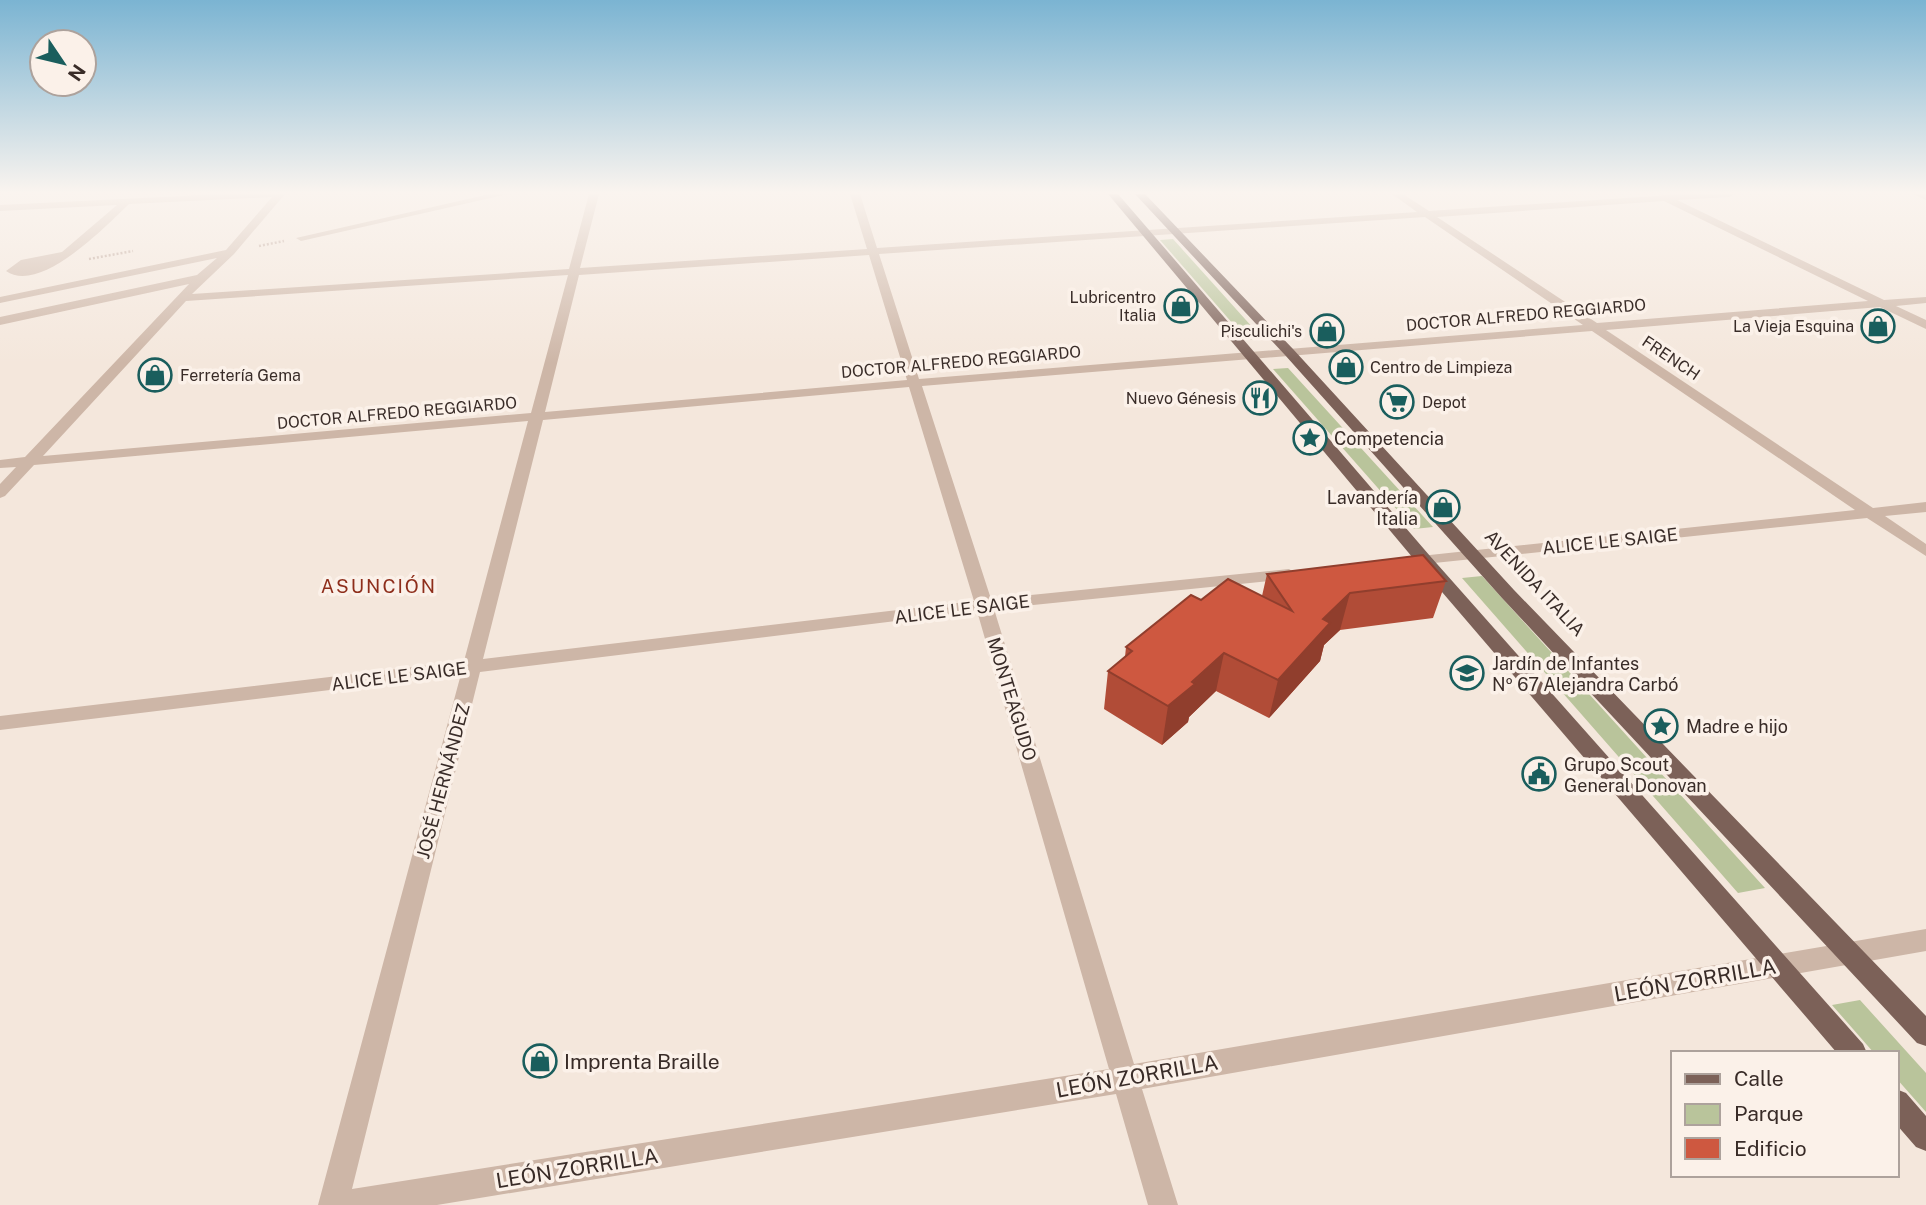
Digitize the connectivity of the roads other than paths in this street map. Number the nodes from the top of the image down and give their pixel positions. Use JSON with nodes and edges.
{"nodes":[{"id":1,"x":70,"y":250,"type":"edge"},
{"id":2,"x":581,"y":250,"type":"edge"},
{"id":3,"x":884,"y":250,"type":"edge"},
{"id":4,"x":1161,"y":250,"type":"edge"},
{"id":5,"x":1193,"y":250,"type":"edge"},
{"id":6,"x":1480,"y":250,"type":"edge"},
{"id":7,"x":1773,"y":250,"type":"edge"},
{"id":8,"x":873,"y":251,"type":"junction"},
{"id":9,"x":230,"y":252,"type":"joint"},
{"id":10,"x":64,"y":255,"type":"dead end"},
{"id":11,"x":576,"y":270,"type":"junction"},
{"id":12,"x":201,"y":278,"type":"junction"},
{"id":13,"x":183,"y":298,"type":"junction"},
{"id":14,"x":0,"y":300,"type":"edge"},
{"id":15,"x":1926,"y":300,"type":"edge"},
{"id":16,"x":1883,"y":304,"type":"junction"},
{"id":17,"x":0,"y":321,"type":"edge"},
{"id":18,"x":1926,"y":325,"type":"edge"},
{"id":19,"x":1594,"y":327,"type":"junction"},
{"id":20,"x":1289,"y":352,"type":"junction"},
{"id":21,"x":1251,"y":356,"type":"junction"},
{"id":22,"x":914,"y":383,"type":"junction"},
{"id":23,"x":536,"y":419,"type":"junction"},
{"id":24,"x":30,"y":462,"type":"junction"},
{"id":25,"x":0,"y":464,"type":"edge"},
{"id":26,"x":0,"y":494,"type":"edge"},
{"id":27,"x":1926,"y":506,"type":"edge"},
{"id":28,"x":1871,"y":513,"type":"junction"},
{"id":29,"x":1926,"y":551,"type":"edge"},
{"id":30,"x":1472,"y":555,"type":"junction"},
{"id":31,"x":1424,"y":560,"type":"junction"},
{"id":32,"x":1396,"y":563,"type":"edge"},
{"id":33,"x":1300,"y":573,"type":"edge"},
{"id":34,"x":984,"y":606,"type":"junction"},
{"id":35,"x":472,"y":668,"type":"junction"},
{"id":36,"x":0,"y":723,"type":"edge"},
{"id":37,"x":1926,"y":940,"type":"edge"},
{"id":38,"x":1852,"y":954,"type":"junction"},
{"id":39,"x":1779,"y":965,"type":"junction"},
{"id":40,"x":1926,"y":1034,"type":"edge"},
{"id":41,"x":1852,"y":1051,"type":"edge"},
{"id":42,"x":1126,"y":1079,"type":"junction"},
{"id":43,"x":1898,"y":1104,"type":"edge"},
{"id":44,"x":1926,"y":1137,"type":"edge"},
{"id":45,"x":333,"y":1205,"type":"edge"},
{"id":46,"x":346,"y":1205,"type":"edge"},
{"id":47,"x":1163,"y":1205,"type":"edge"}],
"edges":[{"from":1,"to":10,"type":"street"},
{"from":2,"to":11,"type":"street","name":"JOSÉ HERNÁNDEZ"},
{"from":3,"to":8,"type":"street"},
{"from":4,"to":21,"type":"main road"},
{"from":5,"to":20,"type":"main road","name":"AVENIDA ITALIA"},
{"from":6,"to":19,"type":"street","name":"FRENCH"},
{"from":7,"to":16,"type":"street"},
{"from":8,"to":11,"type":"street"},
{"from":8,"to":22,"type":"street","name":"MONTEAGUDO"},
{"from":9,"to":12,"type":"street"},
{"from":9,"to":14,"type":"street"},
{"from":11,"to":13,"type":"street"},
{"from":11,"to":23,"type":"street","name":"JOSÉ HERNÁNDEZ"},
{"from":12,"to":13,"type":"street"},
{"from":12,"to":17,"type":"street"},
{"from":13,"to":24,"type":"street"},
{"from":15,"to":16,"type":"street","name":"DOCTOR ALFREDO REGGIARDO"},
{"from":16,"to":18,"type":"street"},
{"from":16,"to":19,"type":"street","name":"DOCTOR ALFREDO REGGIARDO"},
{"from":19,"to":20,"type":"street","name":"DOCTOR ALFREDO REGGIARDO"},
{"from":19,"to":28,"type":"street","name":"FRENCH"},
{"from":20,"to":21,"type":"street","name":"DOCTOR ALFREDO REGGIARDO"},
{"from":20,"to":30,"type":"main road","name":"AVENIDA ITALIA"},
{"from":21,"to":22,"type":"street","name":"DOCTOR ALFREDO REGGIARDO"},
{"from":21,"to":31,"type":"main road"},
{"from":22,"to":23,"type":"street","name":"DOCTOR ALFREDO REGGIARDO"},
{"from":22,"to":34,"type":"street","name":"MONTEAGUDO"},
{"from":23,"to":24,"type":"street","name":"DOCTOR ALFREDO REGGIARDO"},
{"from":23,"to":35,"type":"street","name":"JOSÉ HERNÁNDEZ"},
{"from":24,"to":25,"type":"street","name":"DOCTOR ALFREDO REGGIARDO"},
{"from":24,"to":26,"type":"street"},
{"from":27,"to":28,"type":"street","name":"ALICE LE SAIGE"},
{"from":28,"to":29,"type":"street","name":"FRENCH"},
{"from":28,"to":30,"type":"street","name":"ALICE LE SAIGE"},
{"from":30,"to":31,"type":"street","name":"ALICE LE SAIGE"},
{"from":30,"to":38,"type":"main road","name":"AVENIDA ITALIA"},
{"from":31,"to":32,"type":"street","name":"ALICE LE SAIGE"},
{"from":31,"to":39,"type":"main road"},
{"from":33,"to":34,"type":"street","name":"ALICE LE SAIGE"},
{"from":34,"to":35,"type":"street","name":"ALICE LE SAIGE"},
{"from":34,"to":42,"type":"street","name":"MONTEAGUDO"},
{"from":35,"to":36,"type":"street","name":"ALICE LE SAIGE"},
{"from":35,"to":45,"type":"street","name":"JOSÉ HERNÁNDEZ"},
{"from":37,"to":38,"type":"street","name":"LEÓN ZORRILLA"},
{"from":38,"to":39,"type":"street","name":"LEÓN ZORRILLA"},
{"from":38,"to":40,"type":"main road","name":"AVENIDA ITALIA"},
{"from":39,"to":41,"type":"main road"},
{"from":39,"to":42,"type":"street","name":"LEÓN ZORRILLA"},
{"from":42,"to":46,"type":"street","name":"LEÓN ZORRILLA"},
{"from":42,"to":47,"type":"street","name":"MONTEAGUDO"},
{"from":43,"to":44,"type":"main road"}]}
